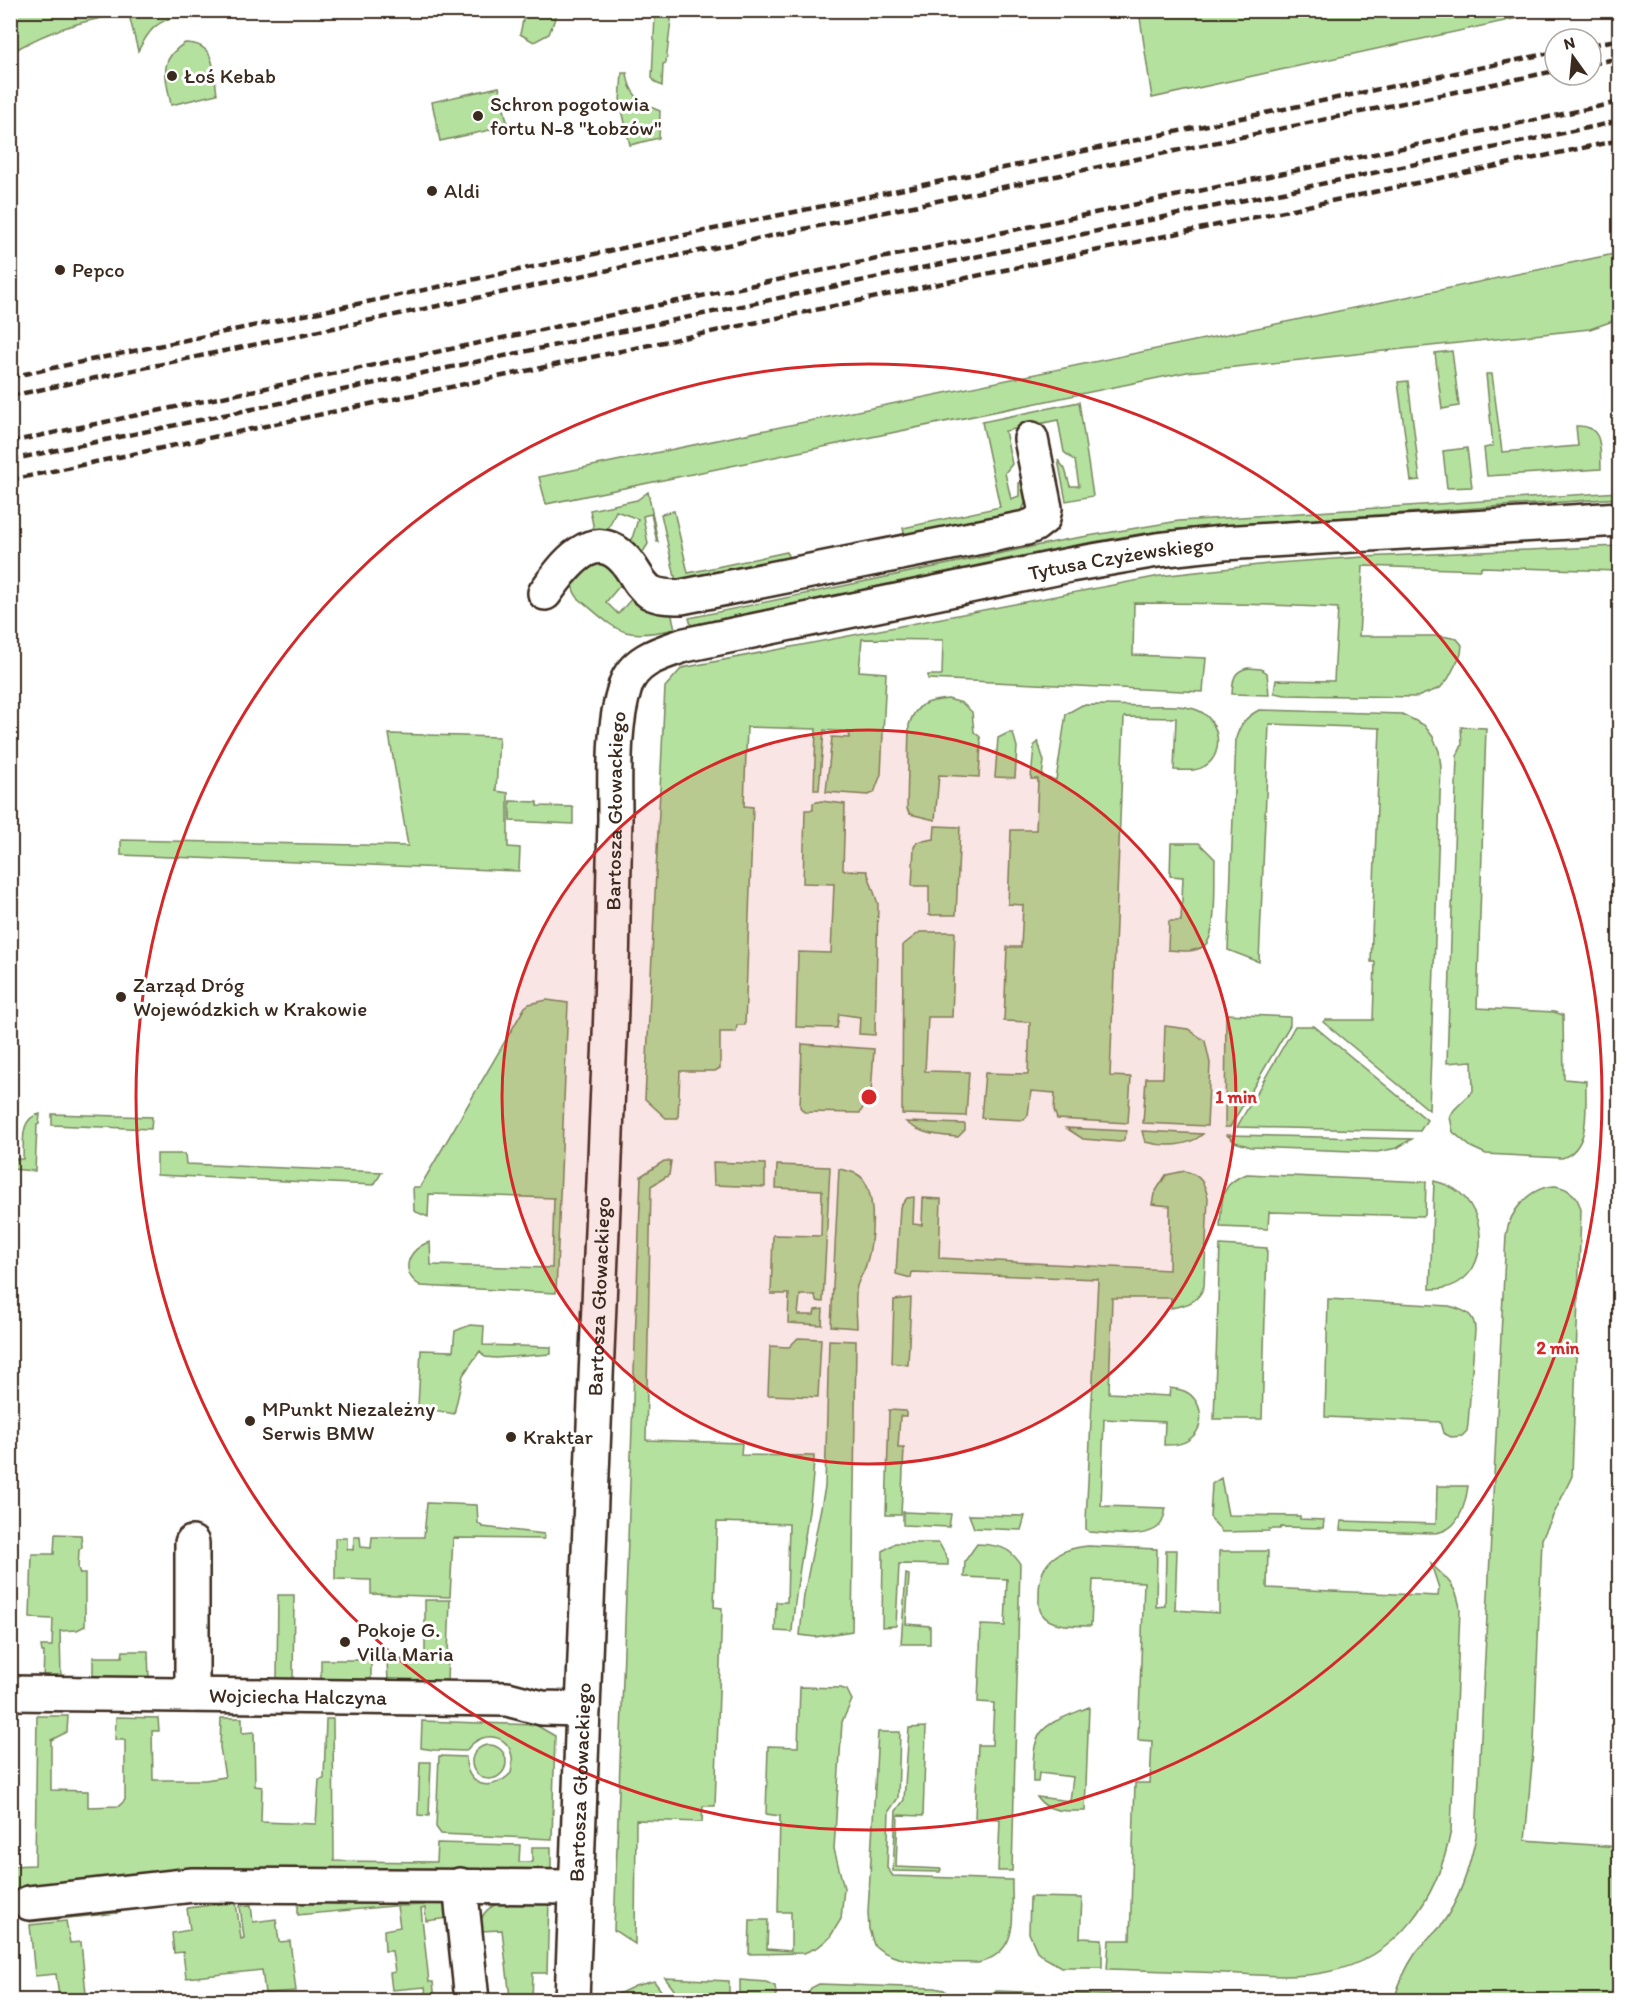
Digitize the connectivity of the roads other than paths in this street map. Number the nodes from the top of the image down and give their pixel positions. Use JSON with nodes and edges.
{"nodes":[{"id":1,"x":1031,"y":439,"type":"dead end"},
{"id":2,"x":1620,"y":519,"type":"edge"},
{"id":3,"x":545,"y":593,"type":"dead end"},
{"id":4,"x":635,"y":668,"type":"joint"},
{"id":5,"x":192,"y":1543,"type":"dead end"},
{"id":6,"x":10,"y":1693,"type":"edge"},
{"id":7,"x":192,"y":1695,"type":"junction"},
{"id":8,"x":583,"y":1709,"type":"junction"},
{"id":9,"x":460,"y":1885,"type":"junction"},
{"id":10,"x":576,"y":1887,"type":"junction"},
{"id":11,"x":29,"y":1903,"type":"dead end"},
{"id":12,"x":472,"y":2001,"type":"edge"},
{"id":13,"x":572,"y":2001,"type":"edge"}],
"edges":[{"from":1,"to":3,"type":"street"},
{"from":2,"to":4,"type":"street","name":"Tytusa Czyżewskiego"},
{"from":4,"to":8,"type":"street","name":"Bartosza Głowackiego"},
{"from":5,"to":7,"type":"street"},
{"from":6,"to":7,"type":"street","name":"Wojciecha Halczyna"},
{"from":7,"to":8,"type":"street","name":"Wojciecha Halczyna"},
{"from":8,"to":10,"type":"street","name":"Bartosza Głowackiego"},
{"from":9,"to":10,"type":"street"},
{"from":9,"to":11,"type":"street"},
{"from":9,"to":12,"type":"street"},
{"from":10,"to":13,"type":"street","name":"Bartosza Głowackiego"}]}
